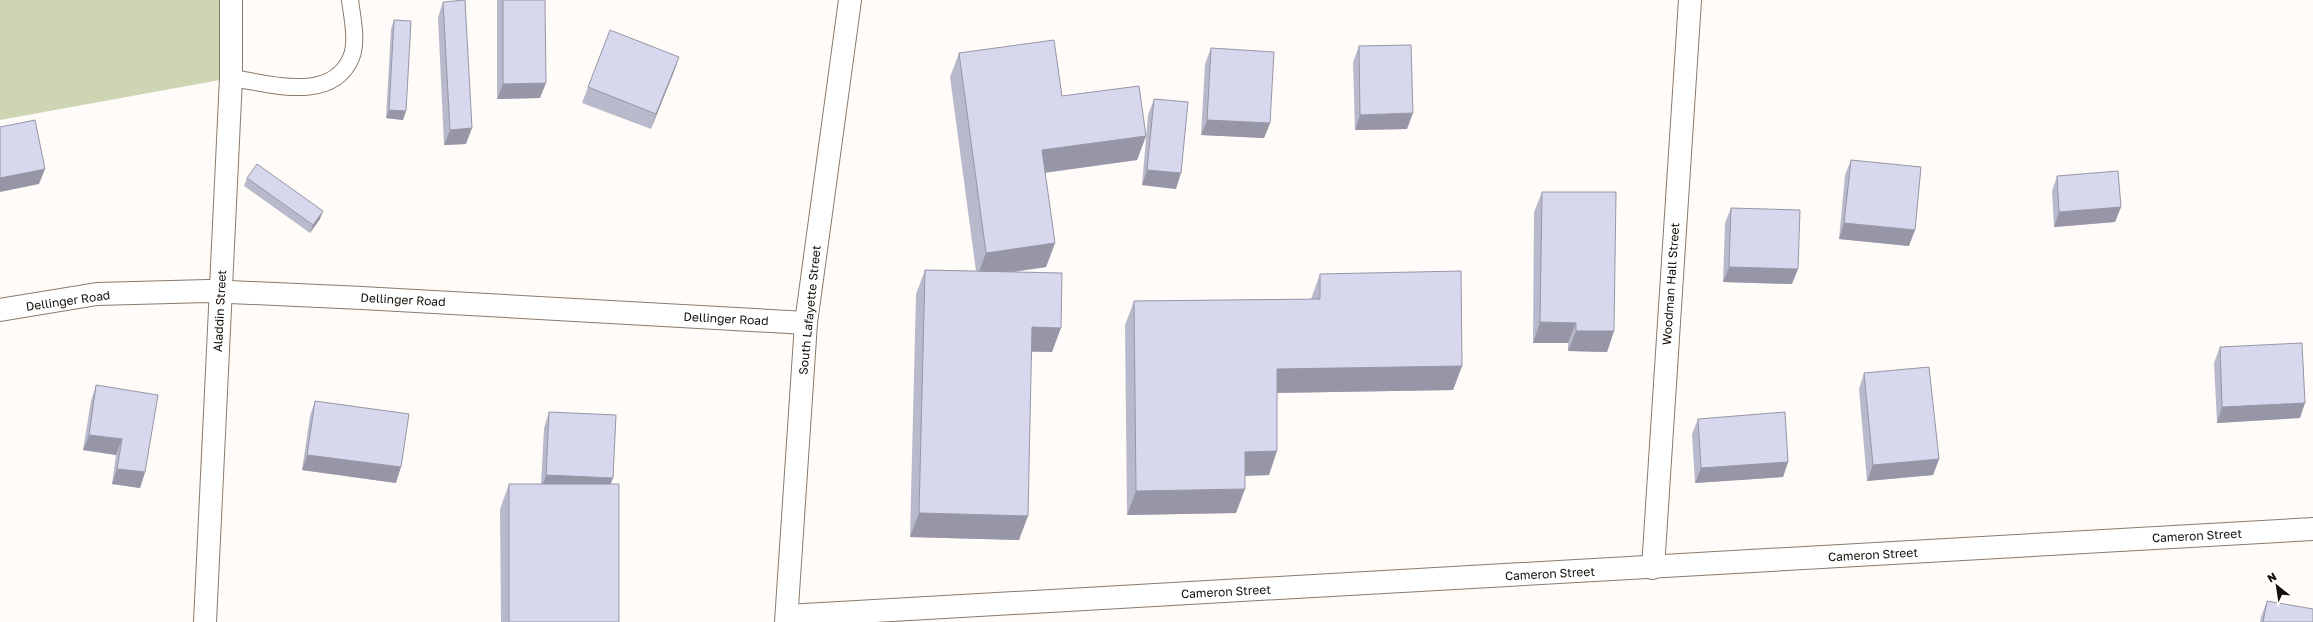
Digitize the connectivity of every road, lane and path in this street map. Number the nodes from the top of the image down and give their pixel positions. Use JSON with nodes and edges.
{"nodes":[{"id":1,"x":231,"y":0,"type":"edge"},
{"id":2,"x":350,"y":0,"type":"edge"},
{"id":3,"x":850,"y":0,"type":"edge"},
{"id":4,"x":1690,"y":0,"type":"edge"},
{"id":5,"x":231,"y":78,"type":"junction"},
{"id":6,"x":221,"y":292,"type":"junction"},
{"id":7,"x":0,"y":310,"type":"edge"},
{"id":8,"x":806,"y":323,"type":"junction"},
{"id":9,"x":2313,"y":529,"type":"edge"},
{"id":10,"x":1653,"y":568,"type":"junction"},
{"id":11,"x":786,"y":619,"type":"edge"},
{"id":12,"x":205,"y":622,"type":"edge"}],
"edges":[{"from":1,"to":5,"type":"street","name":"Aladdin Street"},
{"from":2,"to":5,"type":"lane"},
{"from":3,"to":8,"type":"street","name":"South Lafayette Street"},
{"from":4,"to":10,"type":"street","name":"Woodman Hall Street"},
{"from":5,"to":6,"type":"street","name":"Aladdin Street"},
{"from":6,"to":7,"type":"street","name":"Dellinger Road"},
{"from":6,"to":8,"type":"street","name":"Dellinger Road"},
{"from":6,"to":12,"type":"street","name":"Aladdin Street"},
{"from":8,"to":11,"type":"street","name":"South Lafayette Street"},
{"from":9,"to":10,"type":"street","name":"Cameron Street"},
{"from":10,"to":11,"type":"street","name":"Cameron Street"}]}
